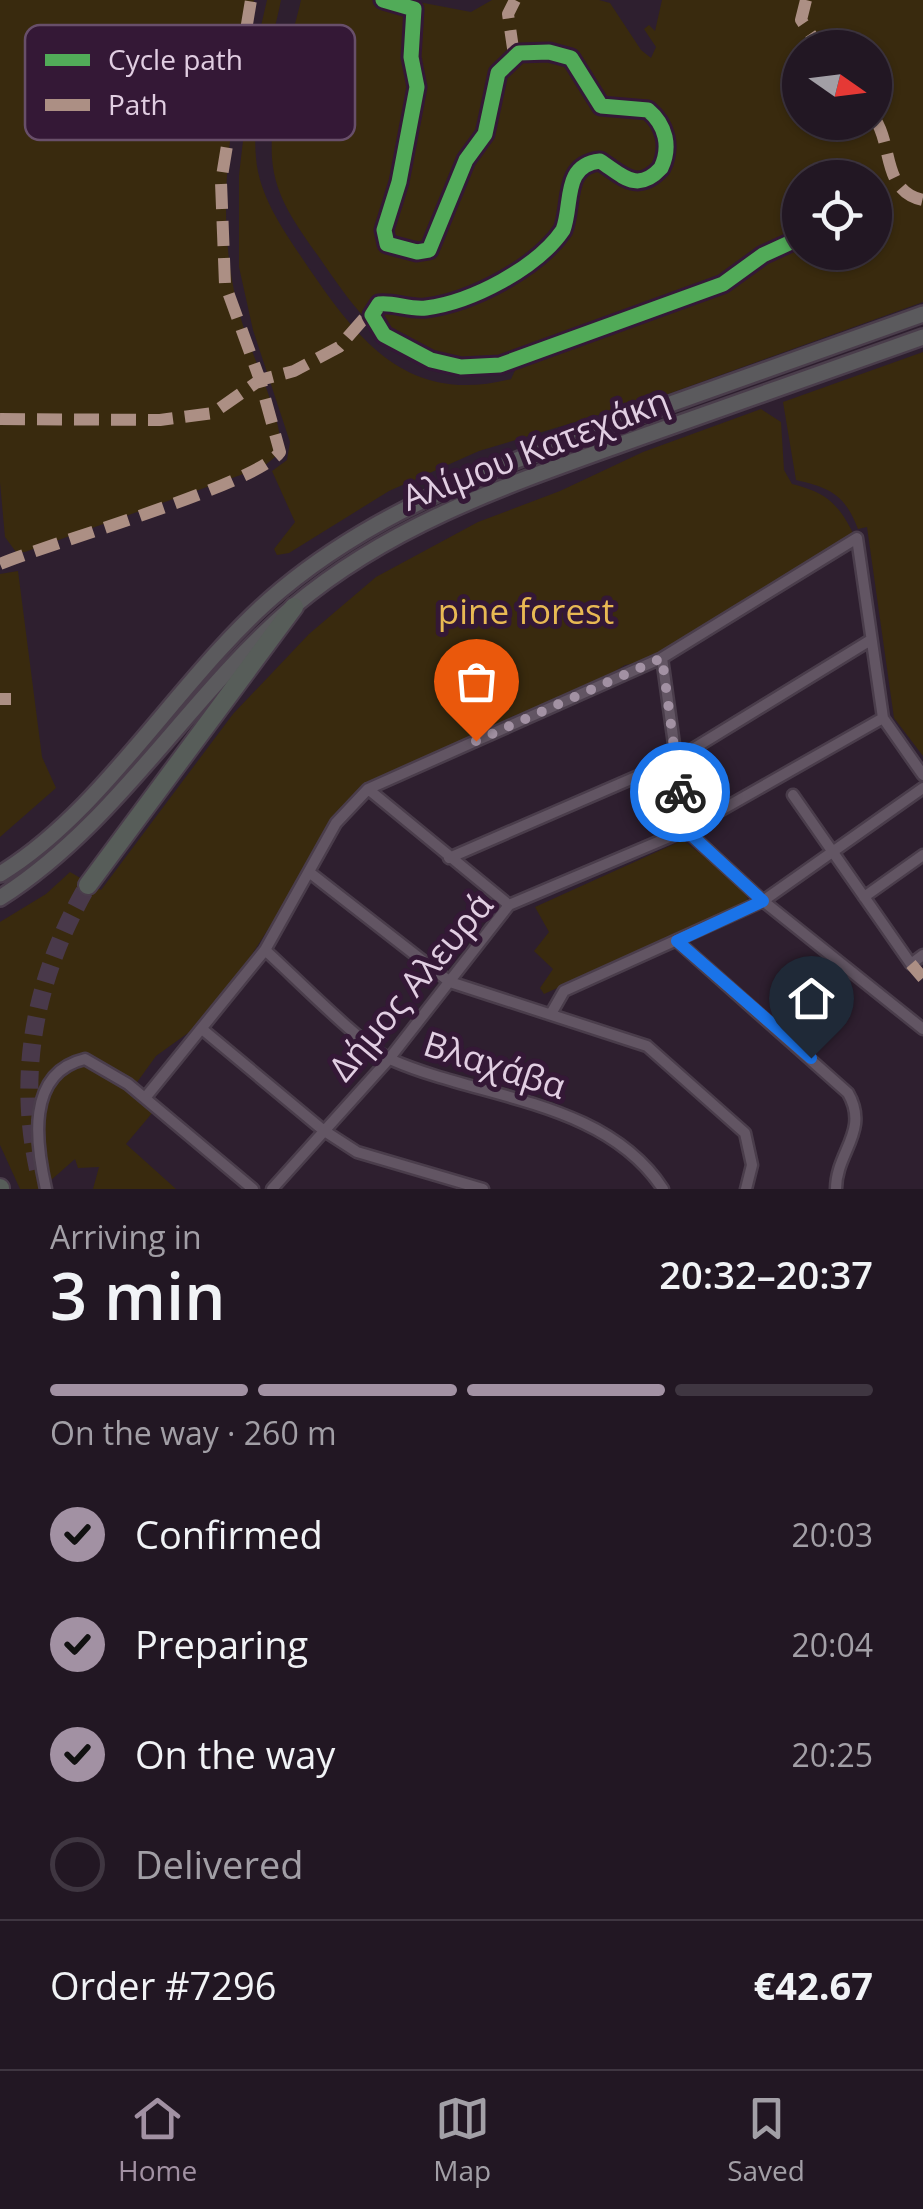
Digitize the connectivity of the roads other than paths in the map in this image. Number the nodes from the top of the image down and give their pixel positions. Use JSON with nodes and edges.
{"nodes":[{"id":1,"x":923,"y":314,"type":"edge"},
{"id":2,"x":923,"y":337,"type":"edge"},
{"id":3,"x":294,"y":607,"type":"junction"},
{"id":4,"x":869,"y":641,"type":"junction"},
{"id":5,"x":662,"y":658,"type":"junction"},
{"id":6,"x":883,"y":718,"type":"junction"},
{"id":7,"x":674,"y":760,"type":"junction"},
{"id":8,"x":923,"y":775,"type":"edge"},
{"id":9,"x":923,"y":788,"type":"edge"},
{"id":10,"x":368,"y":789,"type":"junction"},
{"id":11,"x":793,"y":795,"type":"dead end"},
{"id":12,"x":686,"y":830,"type":"junction"},
{"id":13,"x":833,"y":852,"type":"junction"},
{"id":14,"x":923,"y":855,"type":"edge"},
{"id":15,"x":449,"y":858,"type":"junction"},
{"id":16,"x":309,"y":872,"type":"junction"},
{"id":17,"x":0,"y":874,"type":"edge"},
{"id":18,"x":88,"y":885,"type":"tunnel mouth"},
{"id":19,"x":864,"y":897,"type":"junction"},
{"id":20,"x":0,"y":898,"type":"edge"},
{"id":21,"x":763,"y":901,"type":"junction"},
{"id":22,"x":509,"y":906,"type":"junction"},
{"id":23,"x":677,"y":941,"type":"junction"},
{"id":24,"x":266,"y":950,"type":"junction"},
{"id":25,"x":923,"y":955,"type":"edge"},
{"id":26,"x":450,"y":982,"type":"junction"},
{"id":27,"x":552,"y":1012,"type":"junction"},
{"id":28,"x":202,"y":1028,"type":"junction"},
{"id":29,"x":923,"y":1029,"type":"edge"},
{"id":30,"x":389,"y":1059,"type":"junction"},
{"id":31,"x":145,"y":1098,"type":"junction"},
{"id":32,"x":323,"y":1130,"type":"junction"},
{"id":33,"x":46,"y":1189,"type":"edge"},
{"id":34,"x":253,"y":1189,"type":"edge"},
{"id":35,"x":272,"y":1189,"type":"edge"},
{"id":36,"x":483,"y":1189,"type":"edge"},
{"id":37,"x":663,"y":1189,"type":"edge"},
{"id":38,"x":746,"y":1189,"type":"edge"},
{"id":39,"x":836,"y":1189,"type":"edge"}],
"edges":[{"from":1,"to":17,"type":"main road","name":"Αλίμου Κατεχάκη"},
{"from":2,"to":3,"type":"main road","name":"Αλίμου Κατεχάκη"},
{"from":3,"to":18,"type":"highway"},
{"from":3,"to":20,"type":"main road","name":"Αλίμου Κατεχάκη"},
{"from":4,"to":5,"type":"street"},
{"from":4,"to":6,"type":"street"},
{"from":4,"to":7,"type":"street"},
{"from":5,"to":7,"type":"street"},
{"from":5,"to":10,"type":"street"},
{"from":6,"to":8,"type":"street"},
{"from":6,"to":12,"type":"street","name":"Δήμος Αλευρά"},
{"from":7,"to":12,"type":"street"},
{"from":7,"to":15,"type":"street"},
{"from":9,"to":13,"type":"street"},
{"from":10,"to":15,"type":"street"},
{"from":10,"to":16,"type":"street"},
{"from":11,"to":13,"type":"street"},
{"from":12,"to":21,"type":"street"},
{"from":12,"to":22,"type":"street","name":"Δήμος Αλευρά"},
{"from":13,"to":19,"type":"street"},
{"from":13,"to":21,"type":"street"},
{"from":14,"to":19,"type":"street"},
{"from":15,"to":22,"type":"street"},
{"from":16,"to":24,"type":"street"},
{"from":16,"to":26,"type":"street"},
{"from":19,"to":25,"type":"street"},
{"from":21,"to":23,"type":"street"},
{"from":21,"to":29,"type":"street"},
{"from":22,"to":26,"type":"street","name":"Δήμος Αλευρά"},
{"from":23,"to":27,"type":"street"},
{"from":23,"to":39,"type":"street"},
{"from":24,"to":28,"type":"street"},
{"from":24,"to":30,"type":"street","name":"Βλαχάβα"},
{"from":26,"to":27,"type":"street"},
{"from":26,"to":30,"type":"street","name":"Δήμος Αλευρά"},
{"from":27,"to":38,"type":"street"},
{"from":28,"to":31,"type":"street"},
{"from":28,"to":32,"type":"street"},
{"from":30,"to":32,"type":"street","name":"Δήμος Αλευρά"},
{"from":30,"to":37,"type":"street","name":"Βλαχάβα"},
{"from":31,"to":33,"type":"street"},
{"from":31,"to":34,"type":"street"},
{"from":32,"to":35,"type":"street","name":"Δήμος Αλευρά"},
{"from":32,"to":36,"type":"street"}]}
